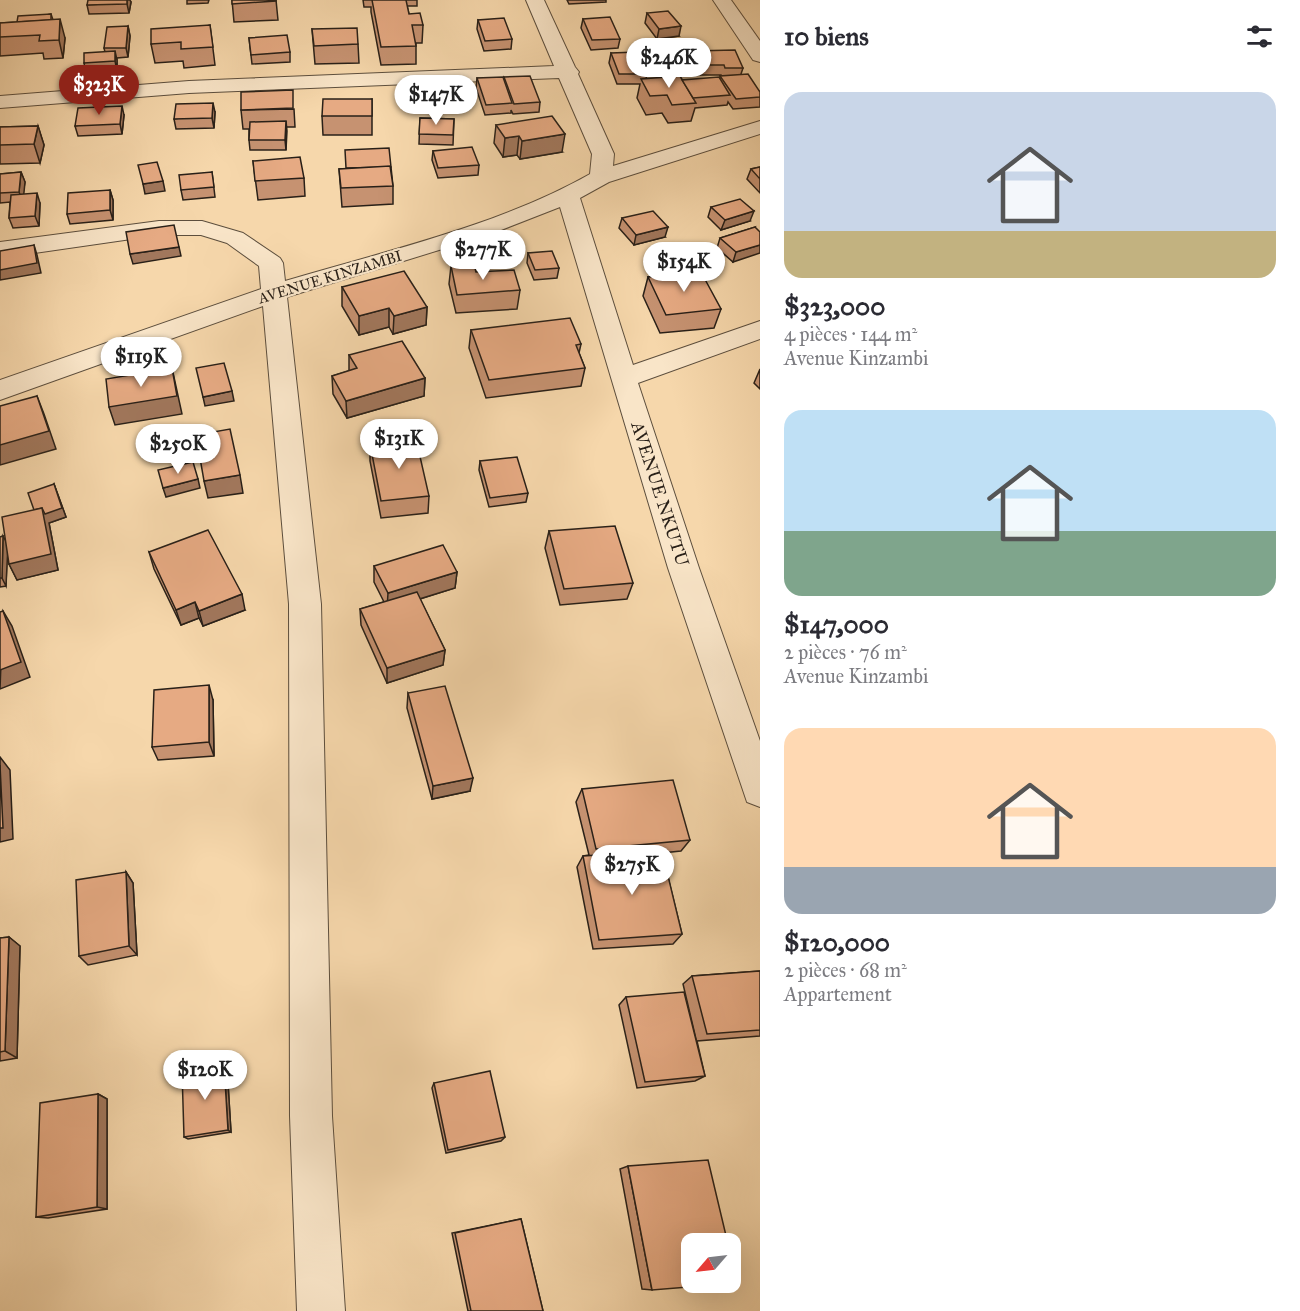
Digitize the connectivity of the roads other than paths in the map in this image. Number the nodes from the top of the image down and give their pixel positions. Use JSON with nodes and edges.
{"nodes":[{"id":1,"x":536,"y":0,"type":"edge"},
{"id":2,"x":722,"y":0,"type":"edge"},
{"id":3,"x":760,"y":56,"type":"edge"},
{"id":4,"x":569,"y":72,"type":"junction"},
{"id":5,"x":0,"y":102,"type":"edge"},
{"id":6,"x":760,"y":127,"type":"edge"},
{"id":7,"x":601,"y":177,"type":"junction"},
{"id":8,"x":568,"y":196,"type":"junction"},
{"id":9,"x":0,"y":250,"type":"edge"},
{"id":10,"x":274,"y":293,"type":"junction"},
{"id":11,"x":760,"y":330,"type":"edge"},
{"id":12,"x":623,"y":378,"type":"junction"},
{"id":13,"x":0,"y":390,"type":"edge"},
{"id":14,"x":760,"y":790,"type":"edge"},
{"id":15,"x":321,"y":1311,"type":"edge"}],
"edges":[{"from":1,"to":4,"type":"street"},
{"from":2,"to":3,"type":"street"},
{"from":4,"to":5,"type":"street"},
{"from":4,"to":7,"type":"street"},
{"from":6,"to":7,"type":"street","name":"AVENUE KINZAMBI"},
{"from":7,"to":8,"type":"street","name":"AVENUE KINZAMBI"},
{"from":8,"to":10,"type":"street","name":"AVENUE KINZAMBI"},
{"from":8,"to":12,"type":"street","name":"AVENUE NKUTU"},
{"from":9,"to":10,"type":"street"},
{"from":10,"to":13,"type":"street","name":"AVENUE KINZAMBI"},
{"from":10,"to":15,"type":"street"},
{"from":11,"to":12,"type":"street"},
{"from":12,"to":14,"type":"street","name":"AVENUE NKUTU"}]}
